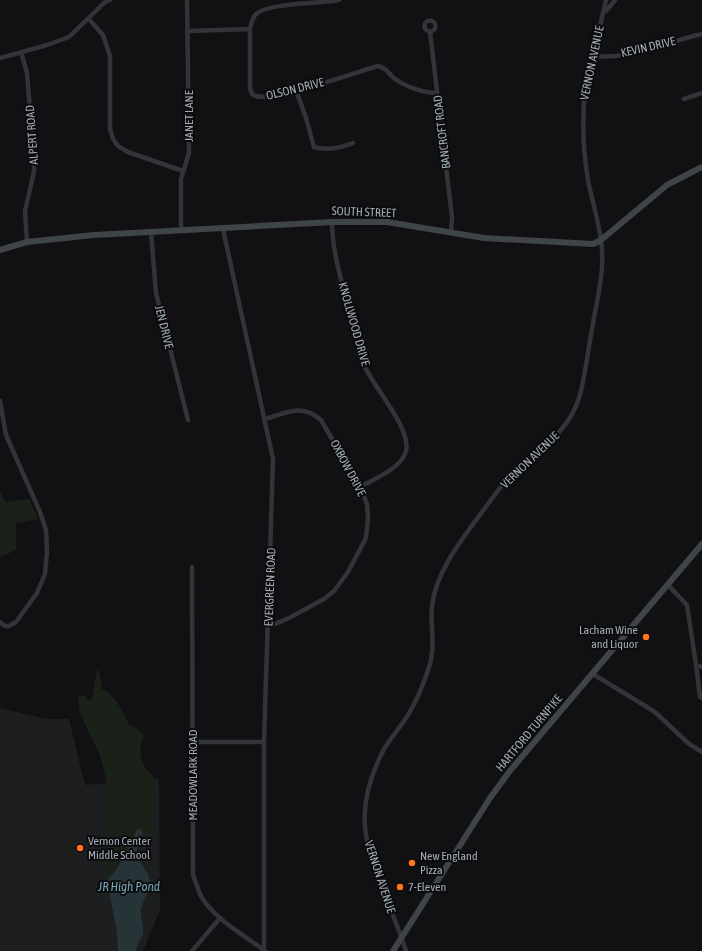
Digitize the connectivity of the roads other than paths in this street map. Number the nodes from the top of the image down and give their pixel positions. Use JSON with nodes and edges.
{"nodes":[{"id":1,"x":110,"y":0,"type":"edge"},
{"id":2,"x":187,"y":0,"type":"edge"},
{"id":3,"x":339,"y":0,"type":"edge"},
{"id":4,"x":606,"y":0,"type":"edge"},
{"id":5,"x":615,"y":0,"type":"edge"},
{"id":6,"x":603,"y":13,"type":"junction"},
{"id":7,"x":89,"y":19,"type":"junction"},
{"id":8,"x":250,"y":30,"type":"junction"},
{"id":9,"x":188,"y":31,"type":"junction"},
{"id":10,"x":430,"y":32,"type":"dead end"},
{"id":11,"x":702,"y":34,"type":"edge"},
{"id":12,"x":22,"y":52,"type":"junction"},
{"id":13,"x":593,"y":56,"type":"junction"},
{"id":14,"x":0,"y":58,"type":"edge"},
{"id":15,"x":296,"y":90,"type":"junction"},
{"id":16,"x":437,"y":93,"type":"junction"},
{"id":17,"x":702,"y":93,"type":"edge"},
{"id":18,"x":684,"y":99,"type":"dead end"},
{"id":19,"x":353,"y":144,"type":"dead end"},
{"id":20,"x":702,"y":167,"type":"edge"},
{"id":21,"x":183,"y":171,"type":"junction"},
{"id":22,"x":332,"y":222,"type":"junction"},
{"id":23,"x":223,"y":229,"type":"junction"},
{"id":24,"x":181,"y":231,"type":"junction"},
{"id":25,"x":151,"y":232,"type":"junction"},
{"id":26,"x":451,"y":233,"type":"junction"},
{"id":27,"x":601,"y":240,"type":"junction"},
{"id":28,"x":27,"y":242,"type":"junction"},
{"id":29,"x":0,"y":250,"type":"edge"},
{"id":30,"x":0,"y":401,"type":"edge"},
{"id":31,"x":265,"y":419,"type":"junction"},
{"id":32,"x":188,"y":420,"type":"dead end"},
{"id":33,"x":360,"y":488,"type":"junction"},
{"id":34,"x":702,"y":544,"type":"edge"},
{"id":35,"x":192,"y":567,"type":"dead end"},
{"id":36,"x":668,"y":586,"type":"junction"},
{"id":37,"x":0,"y":622,"type":"edge"},
{"id":38,"x":269,"y":625,"type":"junction"},
{"id":39,"x":696,"y":664,"type":"junction"},
{"id":40,"x":702,"y":667,"type":"edge"},
{"id":41,"x":593,"y":674,"type":"junction"},
{"id":42,"x":702,"y":698,"type":"edge"},
{"id":43,"x":192,"y":742,"type":"junction"},
{"id":44,"x":264,"y":742,"type":"junction"},
{"id":45,"x":702,"y":752,"type":"edge"},
{"id":46,"x":220,"y":918,"type":"junction"},
{"id":47,"x":402,"y":938,"type":"junction"},
{"id":48,"x":192,"y":951,"type":"edge"},
{"id":49,"x":264,"y":951,"type":"edge"},
{"id":50,"x":393,"y":951,"type":"edge"},
{"id":51,"x":406,"y":951,"type":"edge"}],
"edges":[{"from":1,"to":7,"type":"street"},
{"from":2,"to":9,"type":"street","name":"JANET LANE"},
{"from":3,"to":8,"type":"street"},
{"from":4,"to":6,"type":"street","name":"VERNON AVENUE"},
{"from":5,"to":6,"type":"street"},
{"from":6,"to":13,"type":"street","name":"VERNON AVENUE"},
{"from":7,"to":12,"type":"street"},
{"from":7,"to":21,"type":"street"},
{"from":8,"to":9,"type":"street"},
{"from":8,"to":15,"type":"street","name":"OLSON DRIVE"},
{"from":9,"to":21,"type":"street","name":"JANET LANE"},
{"from":10,"to":16,"type":"street","name":"BANCROFT ROAD"},
{"from":11,"to":13,"type":"street","name":"KEVIN DRIVE"},
{"from":12,"to":14,"type":"street"},
{"from":12,"to":28,"type":"street","name":"ALPERT ROAD"},
{"from":13,"to":27,"type":"street","name":"VERNON AVENUE"},
{"from":15,"to":16,"type":"street","name":"OLSON DRIVE"},
{"from":15,"to":19,"type":"street"},
{"from":16,"to":26,"type":"street","name":"BANCROFT ROAD"},
{"from":17,"to":18,"type":"street"},
{"from":20,"to":27,"type":"street","name":"SOUTH STREET"},
{"from":21,"to":24,"type":"street","name":"JANET LANE"},
{"from":22,"to":23,"type":"street","name":"SOUTH STREET"},
{"from":22,"to":26,"type":"street","name":"SOUTH STREET"},
{"from":22,"to":33,"type":"street","name":"KNOLLWOOD DRIVE"},
{"from":23,"to":24,"type":"street","name":"SOUTH STREET"},
{"from":23,"to":31,"type":"street","name":"EVERGREEN ROAD"},
{"from":24,"to":25,"type":"street","name":"SOUTH STREET"},
{"from":25,"to":28,"type":"street","name":"SOUTH STREET"},
{"from":25,"to":32,"type":"street","name":"JEN DRIVE"},
{"from":26,"to":27,"type":"street","name":"SOUTH STREET"},
{"from":27,"to":47,"type":"street","name":"VERNON AVENUE"},
{"from":28,"to":29,"type":"street","name":"SOUTH STREET"},
{"from":30,"to":37,"type":"street"},
{"from":31,"to":33,"type":"street","name":"OXBOW DRIVE"},
{"from":31,"to":38,"type":"street","name":"EVERGREEN ROAD"},
{"from":33,"to":38,"type":"street","name":"OXBOW DRIVE"},
{"from":34,"to":36,"type":"street","name":"HARTFORD TURNPIKE"},
{"from":35,"to":43,"type":"street","name":"MEADOWLARK ROAD"},
{"from":36,"to":39,"type":"street"},
{"from":36,"to":41,"type":"street","name":"HARTFORD TURNPIKE"},
{"from":38,"to":44,"type":"street","name":"EVERGREEN ROAD"},
{"from":39,"to":40,"type":"street"},
{"from":39,"to":42,"type":"street"},
{"from":41,"to":45,"type":"street"},
{"from":41,"to":47,"type":"street","name":"HARTFORD TURNPIKE"},
{"from":43,"to":44,"type":"street"},
{"from":43,"to":46,"type":"street","name":"MEADOWLARK ROAD"},
{"from":44,"to":49,"type":"street","name":"EVERGREEN ROAD"},
{"from":46,"to":48,"type":"street"},
{"from":46,"to":49,"type":"street","name":"MEADOWLARK ROAD"},
{"from":47,"to":50,"type":"street","name":"HARTFORD TURNPIKE"},
{"from":47,"to":51,"type":"street","name":"VERNON AVENUE"}]}
